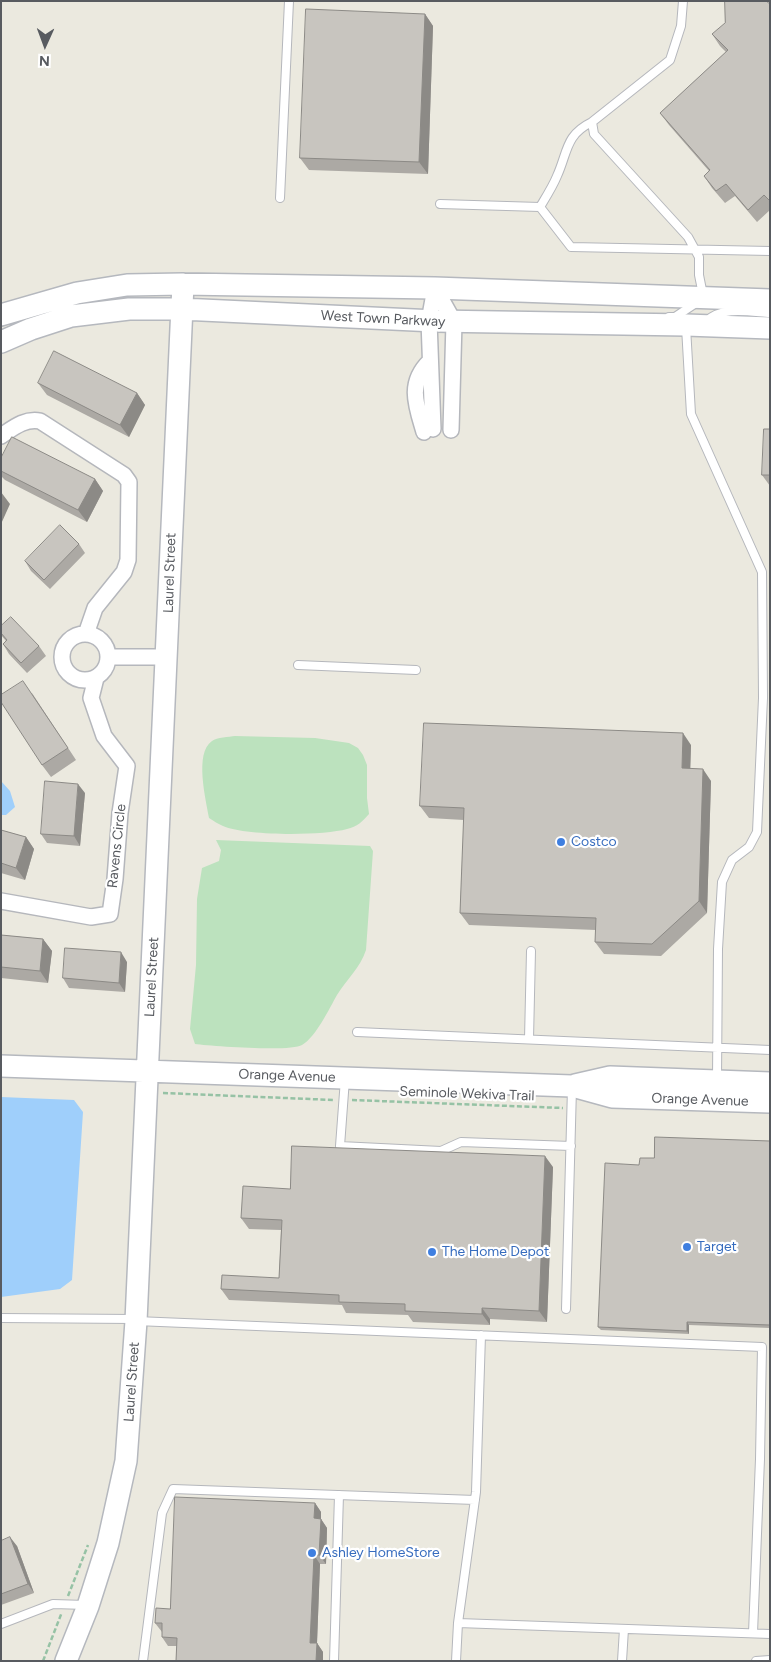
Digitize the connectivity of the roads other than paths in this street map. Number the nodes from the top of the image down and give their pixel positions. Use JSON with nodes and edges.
{"nodes":[{"id":1,"x":289,"y":1,"type":"edge"},
{"id":2,"x":683,"y":1,"type":"edge"},
{"id":3,"x":592,"y":122,"type":"junction"},
{"id":4,"x":280,"y":198,"type":"dead end"},
{"id":5,"x":440,"y":204,"type":"dead end"},
{"id":6,"x":540,"y":207,"type":"junction"},
{"id":7,"x":694,"y":249,"type":"junction"},
{"id":8,"x":770,"y":251,"type":"edge"},
{"id":9,"x":183,"y":284,"type":"junction"},
{"id":10,"x":435,"y":288,"type":"junction"},
{"id":11,"x":703,"y":298,"type":"junction"},
{"id":12,"x":770,"y":300,"type":"edge"},
{"id":13,"x":181,"y":309,"type":"junction"},
{"id":14,"x":770,"y":313,"type":"edge"},
{"id":15,"x":1,"y":315,"type":"edge"},
{"id":16,"x":622,"y":316,"type":"dead end"},
{"id":17,"x":429,"y":321,"type":"junction"},
{"id":18,"x":454,"y":322,"type":"junction"},
{"id":19,"x":694,"y":326,"type":"junction"},
{"id":20,"x":770,"y":328,"type":"edge"},
{"id":21,"x":1,"y":342,"type":"edge"},
{"id":22,"x":428,"y":430,"type":"dead end"},
{"id":23,"x":451,"y":430,"type":"dead end"},
{"id":24,"x":1,"y":436,"type":"edge"},
{"id":25,"x":86,"y":634,"type":"junction"},
{"id":26,"x":766,"y":655,"type":"edge"},
{"id":27,"x":108,"y":656,"type":"junction"},
{"id":28,"x":167,"y":657,"type":"junction"},
{"id":29,"x":298,"y":665,"type":"dead end"},
{"id":30,"x":416,"y":670,"type":"dead end"},
{"id":31,"x":96,"y":678,"type":"junction"},
{"id":32,"x":766,"y":698,"type":"edge"},
{"id":33,"x":766,"y":737,"type":"edge"},
{"id":34,"x":1,"y":901,"type":"edge"},
{"id":35,"x":531,"y":951,"type":"dead end"},
{"id":36,"x":357,"y":1032,"type":"dead end"},
{"id":37,"x":529,"y":1039,"type":"junction"},
{"id":38,"x":717,"y":1048,"type":"junction"},
{"id":39,"x":770,"y":1050,"type":"edge"},
{"id":40,"x":1,"y":1066,"type":"edge"},
{"id":41,"x":148,"y":1072,"type":"junction"},
{"id":42,"x":345,"y":1078,"type":"junction"},
{"id":43,"x":717,"y":1081,"type":"junction"},
{"id":44,"x":770,"y":1083,"type":"edge"},
{"id":45,"x":572,"y":1086,"type":"junction"},
{"id":46,"x":770,"y":1102,"type":"edge"},
{"id":47,"x":571,"y":1146,"type":"junction"},
{"id":48,"x":566,"y":1309,"type":"dead end"},
{"id":49,"x":1,"y":1318,"type":"edge"},
{"id":50,"x":136,"y":1320,"type":"junction"},
{"id":51,"x":482,"y":1335,"type":"junction"},
{"id":52,"x":760,"y":1460,"type":"junction"},
{"id":53,"x":770,"y":1460,"type":"edge"},
{"id":54,"x":339,"y":1495,"type":"junction"},
{"id":55,"x":475,"y":1500,"type":"junction"},
{"id":56,"x":88,"y":1606,"type":"junction"},
{"id":57,"x":458,"y":1623,"type":"junction"},
{"id":58,"x":1,"y":1624,"type":"edge"},
{"id":59,"x":624,"y":1629,"type":"junction"},
{"id":60,"x":753,"y":1633,"type":"junction"},
{"id":61,"x":770,"y":1634,"type":"edge"},
{"id":62,"x":770,"y":1660,"type":"edge"},
{"id":63,"x":66,"y":1661,"type":"edge"},
{"id":64,"x":143,"y":1661,"type":"edge"},
{"id":65,"x":334,"y":1661,"type":"edge"},
{"id":66,"x":456,"y":1661,"type":"edge"},
{"id":67,"x":622,"y":1661,"type":"edge"},
{"id":68,"x":756,"y":1661,"type":"edge"}],
"edges":[{"from":1,"to":4,"type":"lane"},
{"from":2,"to":3,"type":"lane"},
{"from":3,"to":6,"type":"lane"},
{"from":3,"to":7,"type":"lane"},
{"from":5,"to":6,"type":"lane"},
{"from":6,"to":7,"type":"lane"},
{"from":7,"to":8,"type":"lane"},
{"from":7,"to":11,"type":"lane"},
{"from":9,"to":10,"type":"street"},
{"from":9,"to":13,"type":"street","name":"Laurel Street"},
{"from":9,"to":15,"type":"street"},
{"from":10,"to":11,"type":"street"},
{"from":10,"to":17,"type":"street"},
{"from":10,"to":18,"type":"street"},
{"from":11,"to":12,"type":"street"},
{"from":11,"to":16,"type":"lane"},
{"from":13,"to":17,"type":"street","name":"West Town Parkway"},
{"from":13,"to":21,"type":"street","name":"West Town Parkway"},
{"from":13,"to":28,"type":"street","name":"Laurel Street"},
{"from":14,"to":19,"type":"lane"},
{"from":17,"to":18,"type":"street","name":"West Town Parkway"},
{"from":17,"to":22,"type":"street"},
{"from":18,"to":19,"type":"street","name":"West Town Parkway"},
{"from":18,"to":23,"type":"street"},
{"from":19,"to":20,"type":"street","name":"West Town Parkway"},
{"from":19,"to":26,"type":"lane"},
{"from":24,"to":25,"type":"street"},
{"from":25,"to":27,"type":"street"},
{"from":25,"to":31,"type":"street"},
{"from":26,"to":32,"type":"lane"},
{"from":27,"to":28,"type":"street"},
{"from":27,"to":31,"type":"street","name":"Ravens Circle"},
{"from":28,"to":41,"type":"street","name":"Laurel Street"},
{"from":29,"to":30,"type":"lane"},
{"from":31,"to":34,"type":"street","name":"Ravens Circle"},
{"from":32,"to":33,"type":"lane"},
{"from":33,"to":38,"type":"lane"},
{"from":35,"to":37,"type":"lane"},
{"from":36,"to":37,"type":"lane"},
{"from":37,"to":38,"type":"lane"},
{"from":38,"to":39,"type":"lane"},
{"from":38,"to":43,"type":"lane"},
{"from":40,"to":41,"type":"street","name":"Orange Avenue"},
{"from":41,"to":42,"type":"street","name":"Orange Avenue"},
{"from":41,"to":50,"type":"street","name":"Laurel Street"},
{"from":42,"to":45,"type":"street","name":"Orange Avenue"},
{"from":42,"to":47,"type":"lane"},
{"from":43,"to":44,"type":"street","name":"Orange Avenue"},
{"from":43,"to":45,"type":"street","name":"Orange Avenue"},
{"from":45,"to":46,"type":"street","name":"Orange Avenue"},
{"from":45,"to":47,"type":"lane"},
{"from":47,"to":48,"type":"lane"},
{"from":49,"to":50,"type":"lane"},
{"from":50,"to":51,"type":"lane"},
{"from":50,"to":56,"type":"street","name":"Laurel Street"},
{"from":51,"to":52,"type":"lane"},
{"from":51,"to":55,"type":"lane"},
{"from":52,"to":53,"type":"lane"},
{"from":52,"to":60,"type":"lane"},
{"from":54,"to":55,"type":"lane"},
{"from":54,"to":64,"type":"lane"},
{"from":54,"to":65,"type":"lane"},
{"from":55,"to":57,"type":"lane"},
{"from":56,"to":58,"type":"lane"},
{"from":56,"to":63,"type":"street","name":"Laurel Street"},
{"from":57,"to":59,"type":"lane"},
{"from":57,"to":66,"type":"lane"},
{"from":59,"to":60,"type":"lane"},
{"from":59,"to":67,"type":"lane"},
{"from":60,"to":61,"type":"lane"},
{"from":62,"to":68,"type":"lane"}]}
